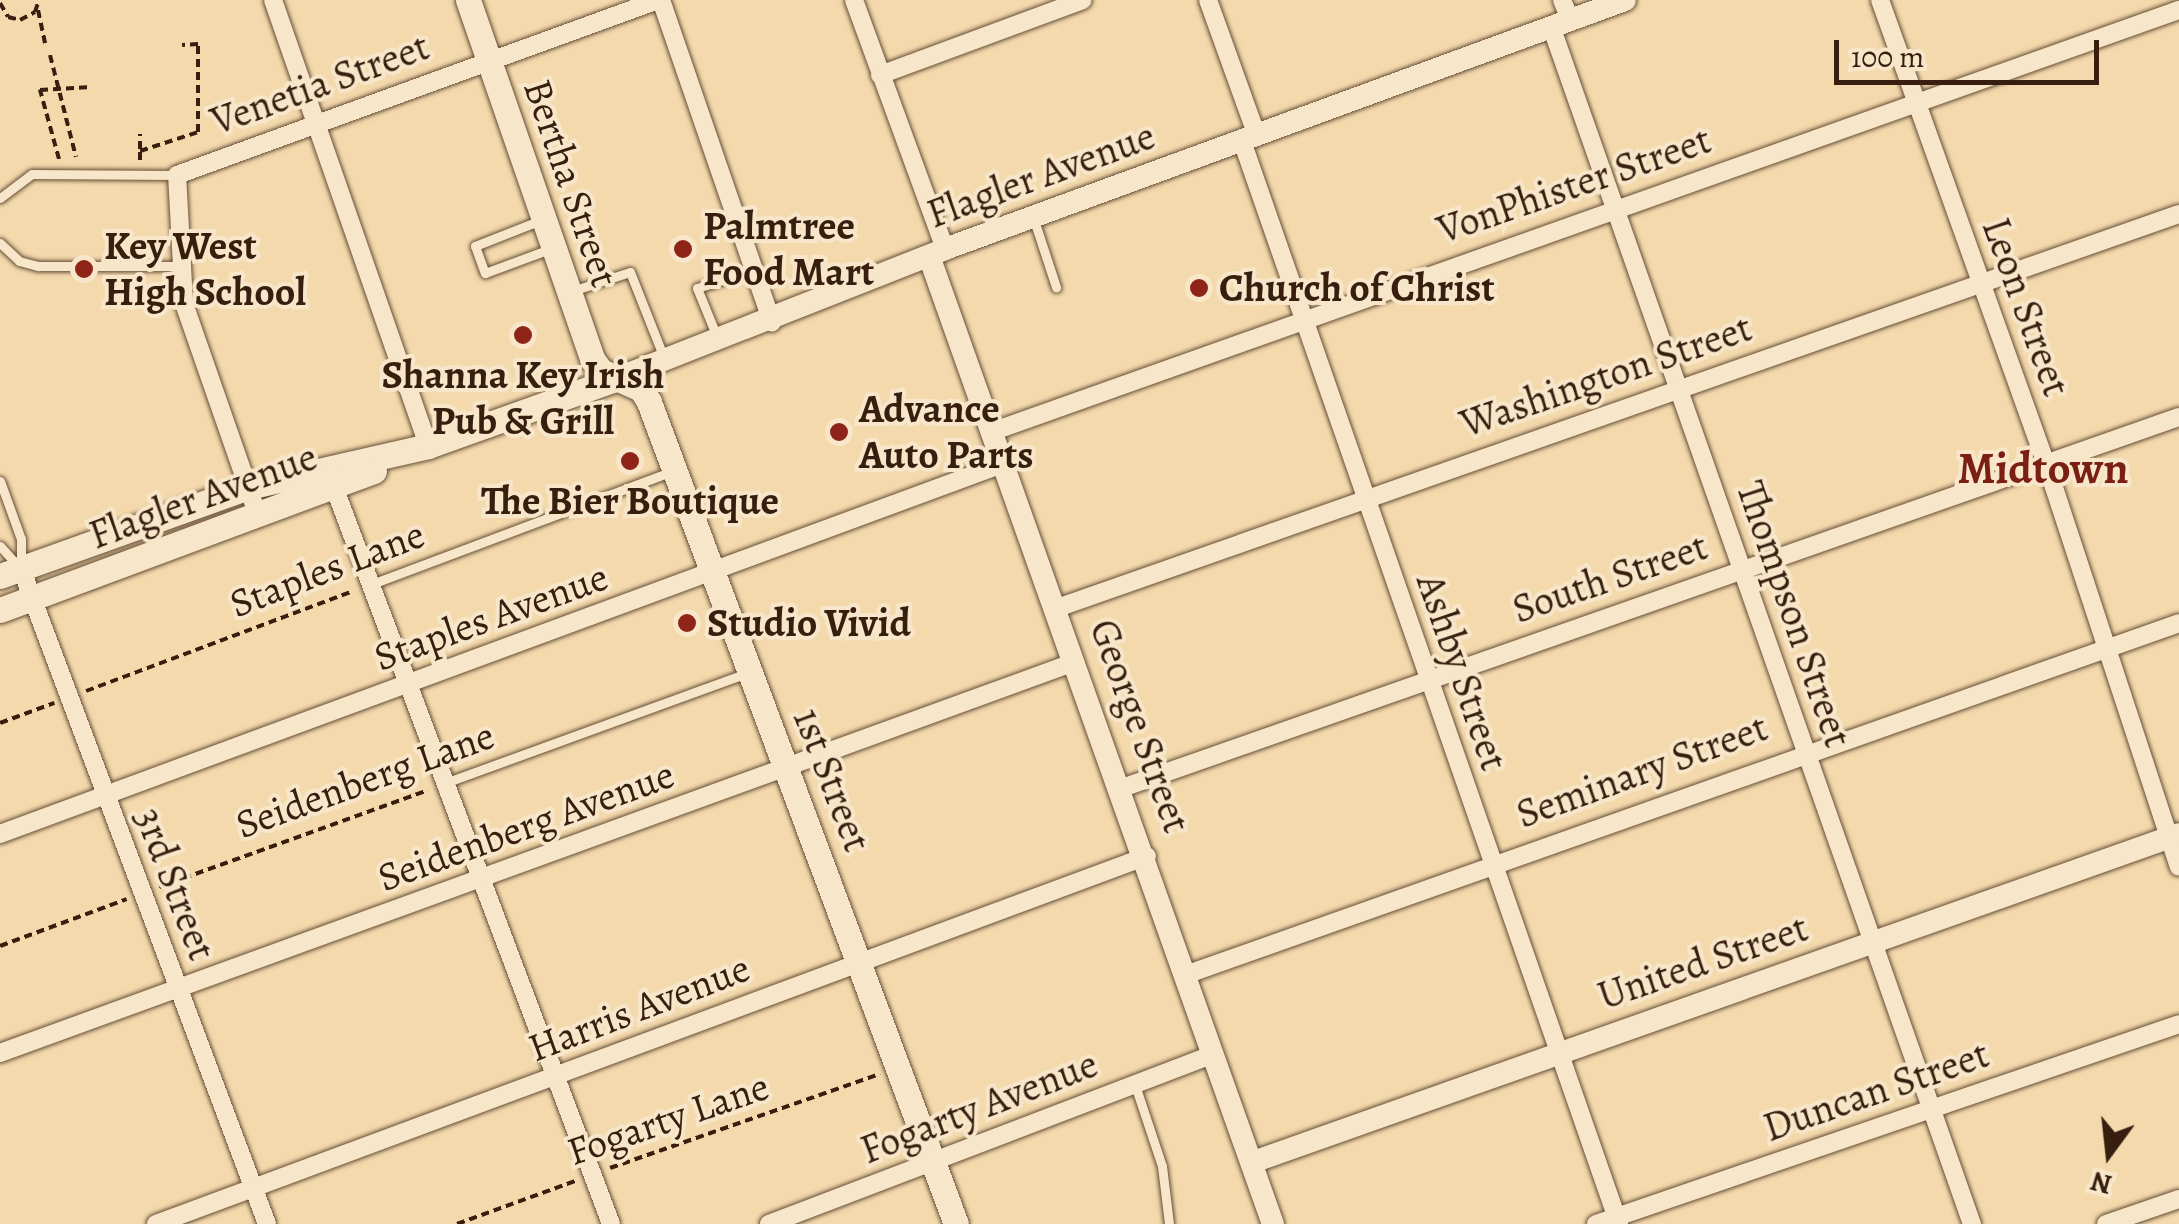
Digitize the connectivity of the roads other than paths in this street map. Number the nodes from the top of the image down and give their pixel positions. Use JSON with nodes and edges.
{"nodes":[{"id":1,"x":273,"y":0,"type":"edge"},
{"id":2,"x":468,"y":0,"type":"edge"},
{"id":3,"x":659,"y":0,"type":"edge"},
{"id":4,"x":854,"y":0,"type":"edge"},
{"id":5,"x":1084,"y":0,"type":"edge"},
{"id":6,"x":1208,"y":0,"type":"edge"},
{"id":7,"x":1625,"y":0,"type":"edge"},
{"id":8,"x":1880,"y":0,"type":"edge"},
{"id":9,"x":2179,"y":10,"type":"edge"},
{"id":10,"x":1561,"y":15,"type":"edge"},
{"id":11,"x":489,"y":60,"type":"junction"},
{"id":12,"x":880,"y":75,"type":"junction"},
{"id":13,"x":1914,"y":103,"type":"junction"},
{"id":14,"x":316,"y":124,"type":"junction"},
{"id":15,"x":1250,"y":138,"type":"junction"},
{"id":16,"x":176,"y":175,"type":"junction"},
{"id":17,"x":0,"y":198,"type":"edge"},
{"id":18,"x":1614,"y":208,"type":"junction"},
{"id":19,"x":2179,"y":214,"type":"edge"},
{"id":20,"x":1033,"y":218,"type":"junction"},
{"id":21,"x":544,"y":219,"type":"junction"},
{"id":22,"x":0,"y":243,"type":"edge"},
{"id":23,"x":554,"y":248,"type":"junction"},
{"id":24,"x":937,"y":253,"type":"junction"},
{"id":25,"x":179,"y":266,"type":"junction"},
{"id":26,"x":754,"y":270,"type":"junction"},
{"id":27,"x":1980,"y":282,"type":"junction"},
{"id":28,"x":1056,"y":287,"type":"dead end"},
{"id":29,"x":569,"y":292,"type":"junction"},
{"id":30,"x":1302,"y":316,"type":"junction"},
{"id":31,"x":772,"y":322,"type":"junction"},
{"id":32,"x":718,"y":339,"type":"junction"},
{"id":33,"x":664,"y":358,"type":"junction"},
{"id":34,"x":618,"y":378,"type":"junction"},
{"id":35,"x":1680,"y":386,"type":"junction"},
{"id":36,"x":2179,"y":417,"type":"edge"},
{"id":37,"x":994,"y":431,"type":"junction"},
{"id":38,"x":428,"y":446,"type":"junction"},
{"id":39,"x":1005,"y":463,"type":"junction"},
{"id":40,"x":2046,"y":463,"type":"junction"},
{"id":41,"x":674,"y":470,"type":"junction"},
{"id":42,"x":332,"y":480,"type":"junction"},
{"id":43,"x":0,"y":481,"type":"edge"},
{"id":44,"x":248,"y":487,"type":"junction"},
{"id":45,"x":1366,"y":498,"type":"junction"},
{"id":46,"x":258,"y":516,"type":"junction"},
{"id":47,"x":0,"y":546,"type":"edge"},
{"id":48,"x":1742,"y":569,"type":"junction"},
{"id":49,"x":10,"y":572,"type":"edge"},
{"id":50,"x":714,"y":574,"type":"junction"},
{"id":51,"x":372,"y":584,"type":"junction"},
{"id":52,"x":32,"y":598,"type":"junction"},
{"id":53,"x":1057,"y":608,"type":"junction"},
{"id":54,"x":0,"y":610,"type":"edge"},
{"id":55,"x":2179,"y":623,"type":"edge"},
{"id":56,"x":2107,"y":648,"type":"junction"},
{"id":57,"x":1075,"y":662,"type":"junction"},
{"id":58,"x":751,"y":672,"type":"junction"},
{"id":59,"x":1428,"y":678,"type":"junction"},
{"id":60,"x":411,"y":683,"type":"junction"},
{"id":61,"x":1804,"y":751,"type":"junction"},
{"id":62,"x":788,"y":768,"type":"junction"},
{"id":63,"x":445,"y":784,"type":"junction"},
{"id":64,"x":1122,"y":788,"type":"junction"},
{"id":65,"x":104,"y":797,"type":"junction"},
{"id":66,"x":0,"y":834,"type":"edge"},
{"id":67,"x":2174,"y":836,"type":"edge"},
{"id":68,"x":1147,"y":856,"type":"junction"},
{"id":69,"x":1490,"y":862,"type":"junction"},
{"id":70,"x":2179,"y":867,"type":"edge"},
{"id":71,"x":479,"y":880,"type":"junction"},
{"id":72,"x":1871,"y":943,"type":"junction"},
{"id":73,"x":860,"y":963,"type":"junction"},
{"id":74,"x":1188,"y":974,"type":"junction"},
{"id":75,"x":179,"y":991,"type":"junction"},
{"id":76,"x":2179,"y":1024,"type":"edge"},
{"id":77,"x":1558,"y":1053,"type":"junction"},
{"id":78,"x":0,"y":1054,"type":"edge"},
{"id":79,"x":1214,"y":1054,"type":"junction"},
{"id":80,"x":556,"y":1078,"type":"junction"},
{"id":81,"x":1135,"y":1085,"type":"junction"},
{"id":82,"x":1933,"y":1108,"type":"junction"},
{"id":83,"x":1253,"y":1162,"type":"junction"},
{"id":84,"x":934,"y":1163,"type":"junction"},
{"id":85,"x":254,"y":1188,"type":"junction"},
{"id":86,"x":2179,"y":1199,"type":"edge"},
{"id":87,"x":1618,"y":1220,"type":"edge"},
{"id":88,"x":156,"y":1224,"type":"edge"},
{"id":89,"x":266,"y":1224,"type":"edge"},
{"id":90,"x":612,"y":1224,"type":"edge"},
{"id":91,"x":769,"y":1224,"type":"edge"},
{"id":92,"x":956,"y":1224,"type":"edge"},
{"id":93,"x":1170,"y":1224,"type":"edge"},
{"id":94,"x":1273,"y":1224,"type":"edge"},
{"id":95,"x":1596,"y":1224,"type":"edge"},
{"id":96,"x":1972,"y":1224,"type":"edge"},
{"id":97,"x":2106,"y":1224,"type":"edge"}],
"edges":[{"from":1,"to":14,"type":"street"},
{"from":2,"to":11,"type":"main road","name":"Bertha Street"},
{"from":3,"to":11,"type":"street","name":"Venetia Street"},
{"from":3,"to":26,"type":"street"},
{"from":4,"to":12,"type":"street","name":"George Street"},
{"from":5,"to":12,"type":"street"},
{"from":6,"to":15,"type":"street","name":"Ashby Street"},
{"from":7,"to":10,"type":"street","name":"Flagler Avenue"},
{"from":8,"to":13,"type":"street","name":"Leon Street"},
{"from":9,"to":13,"type":"street","name":"VonPhister Street"},
{"from":10,"to":15,"type":"street","name":"Flagler Avenue"},
{"from":10,"to":18,"type":"street","name":"Thompson Street"},
{"from":11,"to":14,"type":"street","name":"Venetia Street"},
{"from":11,"to":21,"type":"main road","name":"Bertha Street"},
{"from":12,"to":24,"type":"street","name":"George Street"},
{"from":13,"to":18,"type":"street","name":"VonPhister Street"},
{"from":13,"to":27,"type":"street","name":"Leon Street"},
{"from":14,"to":16,"type":"street","name":"Venetia Street"},
{"from":14,"to":38,"type":"street"},
{"from":15,"to":20,"type":"street","name":"Flagler Avenue"},
{"from":15,"to":30,"type":"street","name":"Ashby Street"},
{"from":16,"to":17,"type":"lane"},
{"from":16,"to":25,"type":"street"},
{"from":18,"to":30,"type":"street","name":"VonPhister Street"},
{"from":18,"to":35,"type":"street","name":"Thompson Street"},
{"from":19,"to":27,"type":"street","name":"Washington Street"},
{"from":20,"to":24,"type":"street","name":"Flagler Avenue"},
{"from":20,"to":28,"type":"lane"},
{"from":21,"to":23,"type":"main road","name":"Bertha Street"},
{"from":21,"to":23,"type":"lane"},
{"from":22,"to":25,"type":"lane"},
{"from":23,"to":29,"type":"main road","name":"Bertha Street"},
{"from":24,"to":31,"type":"street","name":"Flagler Avenue"},
{"from":24,"to":37,"type":"street","name":"George Street"},
{"from":25,"to":44,"type":"street"},
{"from":26,"to":31,"type":"street"},
{"from":26,"to":32,"type":"lane"},
{"from":27,"to":35,"type":"street","name":"Washington Street"},
{"from":27,"to":40,"type":"street","name":"Leon Street"},
{"from":29,"to":33,"type":"lane"},
{"from":29,"to":34,"type":"main road","name":"Bertha Street"},
{"from":30,"to":37,"type":"street","name":"VonPhister Street"},
{"from":30,"to":45,"type":"street","name":"Ashby Street"},
{"from":31,"to":32,"type":"street","name":"Flagler Avenue"},
{"from":32,"to":33,"type":"street","name":"Flagler Avenue"},
{"from":33,"to":34,"type":"street","name":"Flagler Avenue"},
{"from":34,"to":38,"type":"main road","name":"Flagler Avenue"},
{"from":34,"to":41,"type":"main road","name":"1st Street"},
{"from":35,"to":45,"type":"street","name":"Washington Street"},
{"from":35,"to":48,"type":"street","name":"Thompson Street"},
{"from":36,"to":40,"type":"street","name":"South Street"},
{"from":37,"to":39,"type":"street","name":"George Street"},
{"from":38,"to":42,"type":"main road","name":"Flagler Avenue"},
{"from":39,"to":50,"type":"street","name":"Staples Avenue"},
{"from":39,"to":53,"type":"street","name":"George Street"},
{"from":40,"to":48,"type":"street","name":"South Street"},
{"from":40,"to":56,"type":"street","name":"Leon Street"},
{"from":41,"to":50,"type":"main road","name":"1st Street"},
{"from":41,"to":51,"type":"lane","name":"Staples Lane"},
{"from":42,"to":44,"type":"main road","name":"Flagler Avenue"},
{"from":42,"to":46,"type":"main road","name":"Flagler Avenue"},
{"from":42,"to":51,"type":"street"},
{"from":43,"to":49,"type":"lane"},
{"from":44,"to":46,"type":"street"},
{"from":44,"to":49,"type":"main road","name":"Flagler Avenue"},
{"from":45,"to":53,"type":"street","name":"Washington Street"},
{"from":45,"to":59,"type":"street","name":"Ashby Street"},
{"from":46,"to":52,"type":"main road","name":"Flagler Avenue"},
{"from":47,"to":49,"type":"lane"},
{"from":48,"to":59,"type":"street","name":"South Street"},
{"from":48,"to":61,"type":"street","name":"Thompson Street"},
{"from":49,"to":52,"type":"street","name":"3rd Street"},
{"from":50,"to":58,"type":"main road","name":"1st Street"},
{"from":50,"to":60,"type":"street","name":"Staples Avenue"},
{"from":51,"to":60,"type":"street"},
{"from":52,"to":54,"type":"main road","name":"Flagler Avenue"},
{"from":52,"to":65,"type":"street","name":"3rd Street"},
{"from":53,"to":57,"type":"street","name":"George Street"},
{"from":55,"to":56,"type":"street","name":"Seminary Street"},
{"from":56,"to":61,"type":"street","name":"Seminary Street"},
{"from":56,"to":67,"type":"street","name":"Leon Street"},
{"from":57,"to":62,"type":"street","name":"Seidenberg Avenue"},
{"from":57,"to":64,"type":"street","name":"George Street"},
{"from":58,"to":62,"type":"main road","name":"1st Street"},
{"from":58,"to":63,"type":"lane","name":"Seidenberg Lane"},
{"from":59,"to":64,"type":"street","name":"South Street"},
{"from":59,"to":69,"type":"street","name":"Ashby Street"},
{"from":60,"to":63,"type":"street"},
{"from":60,"to":65,"type":"street","name":"Staples Avenue"},
{"from":61,"to":69,"type":"street","name":"Seminary Street"},
{"from":61,"to":72,"type":"street","name":"Thompson Street"},
{"from":62,"to":71,"type":"street","name":"Seidenberg Avenue"},
{"from":62,"to":73,"type":"main road","name":"1st Street"},
{"from":63,"to":71,"type":"street"},
{"from":64,"to":68,"type":"street","name":"George Street"},
{"from":65,"to":66,"type":"street","name":"Staples Avenue"},
{"from":65,"to":75,"type":"street","name":"3rd Street"},
{"from":67,"to":70,"type":"street","name":"Leon Street"},
{"from":67,"to":72,"type":"street","name":"United Street"},
{"from":68,"to":73,"type":"street","name":"Harris Avenue"},
{"from":68,"to":74,"type":"street","name":"George Street"},
{"from":69,"to":74,"type":"street","name":"Seminary Street"},
{"from":69,"to":77,"type":"street","name":"Ashby Street"},
{"from":71,"to":75,"type":"street","name":"Seidenberg Avenue"},
{"from":71,"to":80,"type":"street"},
{"from":72,"to":77,"type":"street","name":"United Street"},
{"from":72,"to":82,"type":"street","name":"Thompson Street"},
{"from":73,"to":80,"type":"street","name":"Harris Avenue"},
{"from":73,"to":84,"type":"main road","name":"1st Street"},
{"from":74,"to":79,"type":"street","name":"George Street"},
{"from":75,"to":78,"type":"street","name":"Seidenberg Avenue"},
{"from":75,"to":85,"type":"street","name":"3rd Street"},
{"from":76,"to":82,"type":"street","name":"Duncan Street"},
{"from":77,"to":83,"type":"street","name":"United Street"},
{"from":77,"to":87,"type":"street","name":"Ashby Street"},
{"from":79,"to":81,"type":"street","name":"Fogarty Avenue"},
{"from":79,"to":83,"type":"street","name":"George Street"},
{"from":80,"to":85,"type":"street","name":"Harris Avenue"},
{"from":80,"to":90,"type":"street"},
{"from":81,"to":84,"type":"street","name":"Fogarty Avenue"},
{"from":81,"to":93,"type":"lane"},
{"from":82,"to":87,"type":"street","name":"Duncan Street"},
{"from":82,"to":96,"type":"street","name":"Thompson Street"},
{"from":83,"to":94,"type":"street","name":"George Street"},
{"from":84,"to":91,"type":"street","name":"Fogarty Avenue"},
{"from":84,"to":92,"type":"main road","name":"1st Street"},
{"from":85,"to":88,"type":"street","name":"Harris Avenue"},
{"from":85,"to":89,"type":"street","name":"3rd Street"},
{"from":86,"to":97,"type":"street"},
{"from":87,"to":95,"type":"street","name":"Duncan Street"}]}
